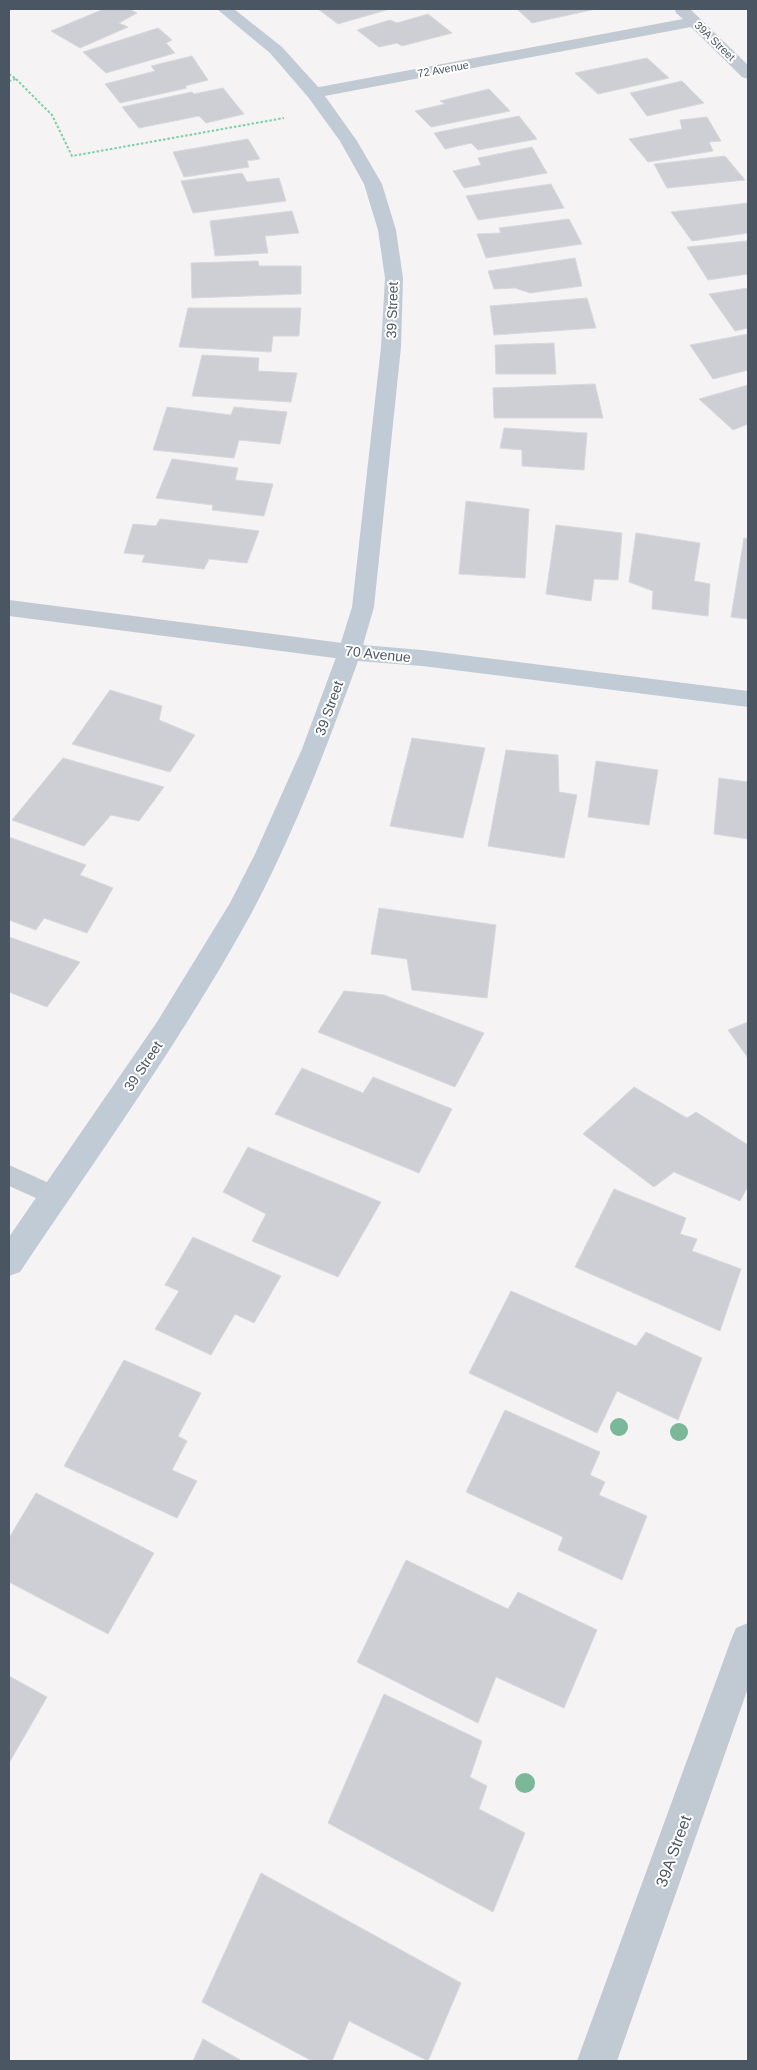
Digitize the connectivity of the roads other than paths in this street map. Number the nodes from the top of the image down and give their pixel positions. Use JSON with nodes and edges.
{"nodes":[{"id":1,"x":225,"y":9,"type":"edge"},
{"id":2,"x":681,"y":9,"type":"edge"},
{"id":3,"x":694,"y":22,"type":"junction"},
{"id":4,"x":748,"y":74,"type":"edge"},
{"id":5,"x":314,"y":93,"type":"junction"},
{"id":6,"x":9,"y":608,"type":"edge"},
{"id":7,"x":350,"y":652,"type":"junction"},
{"id":8,"x":748,"y":699,"type":"edge"},
{"id":9,"x":9,"y":1175,"type":"edge"},
{"id":10,"x":54,"y":1196,"type":"junction"},
{"id":11,"x":9,"y":1262,"type":"edge"},
{"id":12,"x":748,"y":1640,"type":"edge"},
{"id":13,"x":597,"y":2061,"type":"edge"}],
"edges":[{"from":1,"to":5,"type":"street"},
{"from":2,"to":3,"type":"street","name":"39A Street"},
{"from":3,"to":4,"type":"street","name":"39A Street"},
{"from":3,"to":5,"type":"street","name":"72 Avenue"},
{"from":5,"to":7,"type":"street","name":"39 Street"},
{"from":6,"to":7,"type":"street","name":"70 Avenue"},
{"from":7,"to":8,"type":"street","name":"70 Avenue"},
{"from":7,"to":10,"type":"street","name":"39 Street"},
{"from":9,"to":10,"type":"lane"},
{"from":10,"to":11,"type":"street","name":"39 Street"},
{"from":12,"to":13,"type":"street","name":"39A Street"}]}
